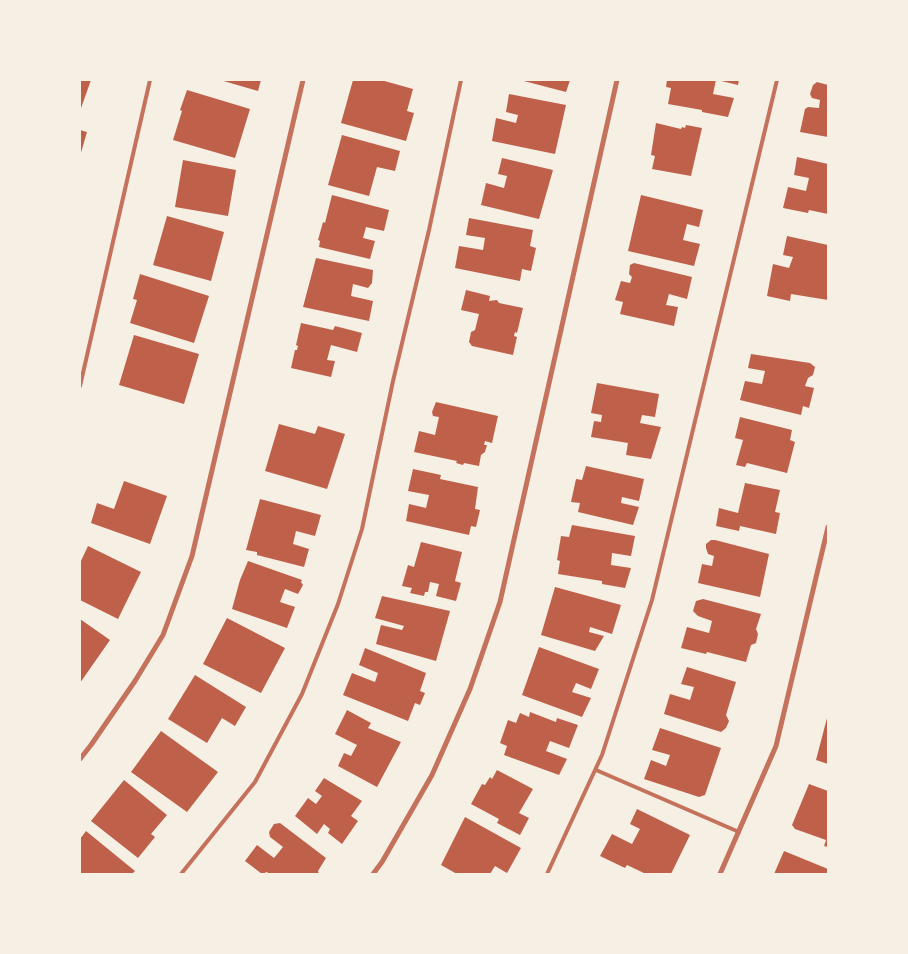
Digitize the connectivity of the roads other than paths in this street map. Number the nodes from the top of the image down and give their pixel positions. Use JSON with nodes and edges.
{"nodes":[{"id":1,"x":150,"y":80,"type":"edge"},
{"id":2,"x":303,"y":80,"type":"edge"},
{"id":3,"x":461,"y":80,"type":"edge"},
{"id":4,"x":617,"y":80,"type":"edge"},
{"id":5,"x":777,"y":80,"type":"edge"},
{"id":6,"x":80,"y":386,"type":"edge"},
{"id":7,"x":828,"y":527,"type":"edge"},
{"id":8,"x":80,"y":759,"type":"edge"},
{"id":9,"x":596,"y":770,"type":"junction"},
{"id":10,"x":739,"y":832,"type":"junction"},
{"id":11,"x":181,"y":874,"type":"edge"},
{"id":12,"x":373,"y":874,"type":"edge"},
{"id":13,"x":547,"y":874,"type":"edge"},
{"id":14,"x":720,"y":874,"type":"edge"}],
"edges":[{"from":1,"to":6,"type":"lane"},
{"from":2,"to":8,"type":"street"},
{"from":3,"to":11,"type":"lane"},
{"from":4,"to":12,"type":"street"},
{"from":5,"to":9,"type":"lane"},
{"from":7,"to":10,"type":"street"},
{"from":9,"to":10,"type":"lane"},
{"from":9,"to":13,"type":"lane"},
{"from":10,"to":14,"type":"street"}]}
